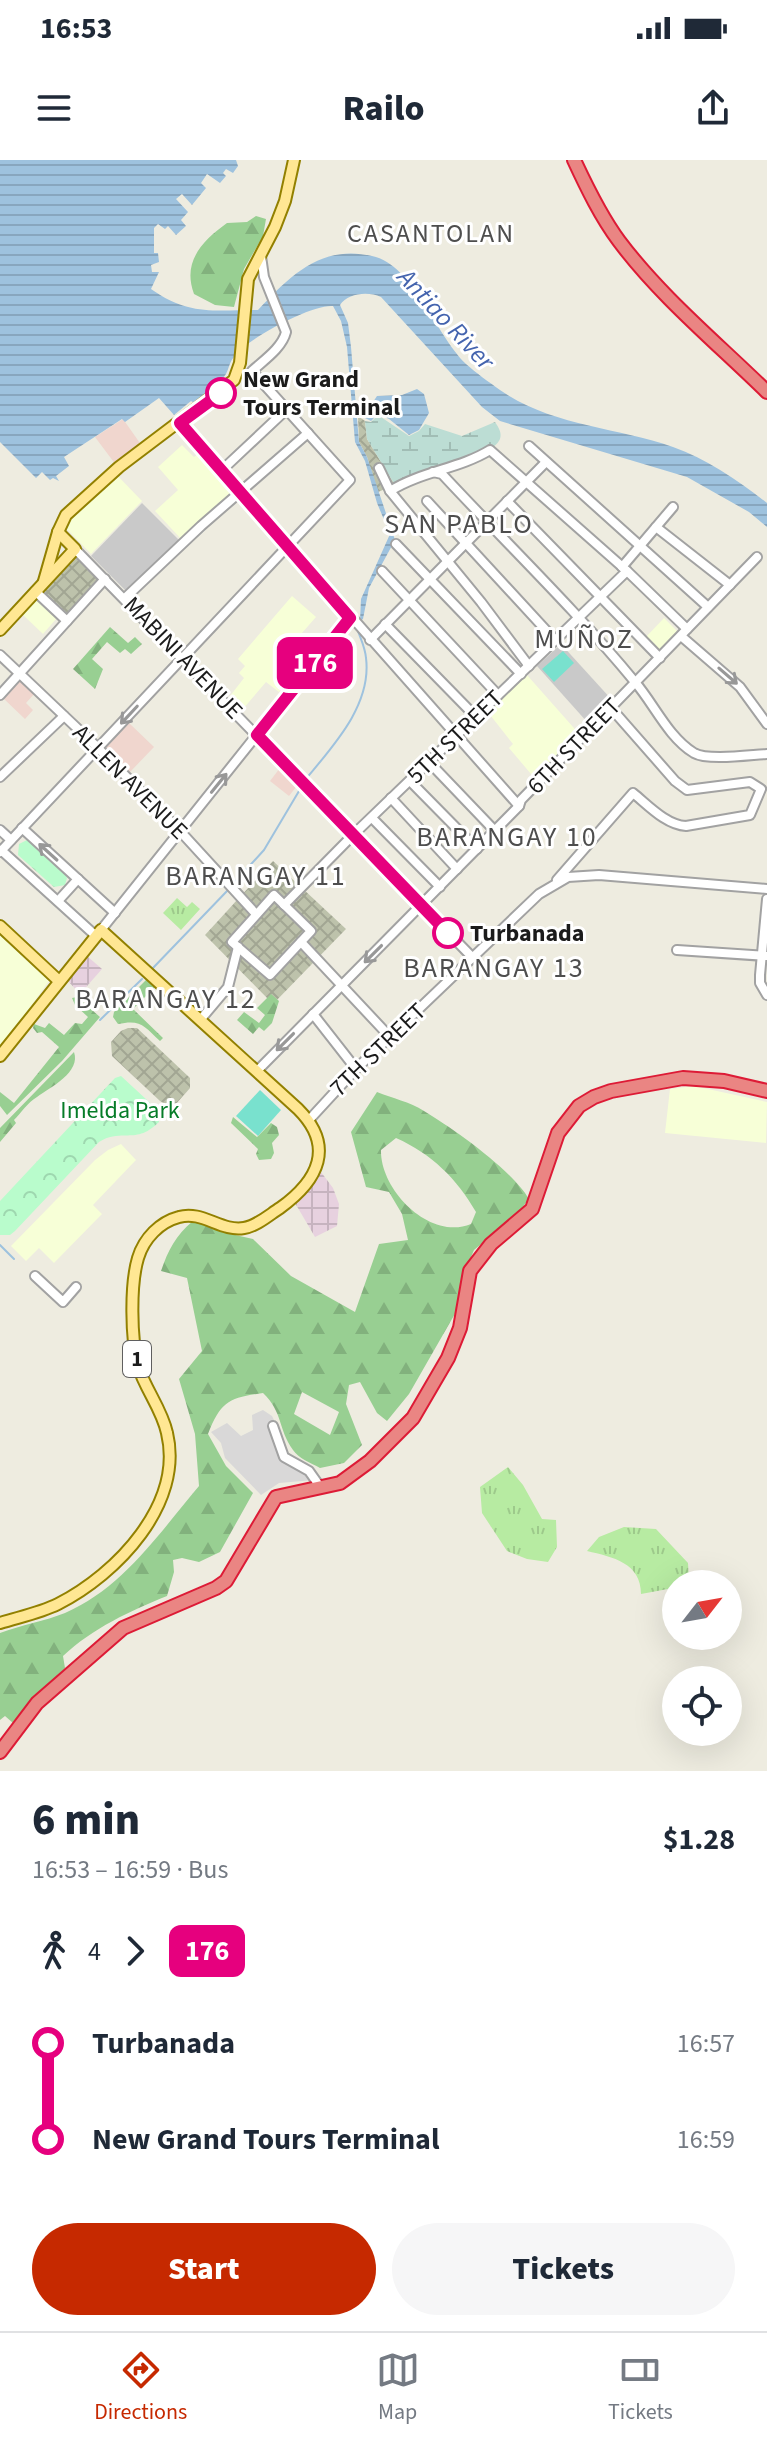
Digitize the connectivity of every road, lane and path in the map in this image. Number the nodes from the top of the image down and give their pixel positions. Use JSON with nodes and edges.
{"nodes":[{"id":1,"x":294,"y":160,"type":"edge"},
{"id":2,"x":574,"y":160,"type":"edge"},
{"id":3,"x":261,"y":251,"type":"junction"},
{"id":4,"x":767,"y":392,"type":"edge"},
{"id":5,"x":287,"y":409,"type":"junction"},
{"id":6,"x":180,"y":423,"type":"junction"},
{"id":7,"x":308,"y":433,"type":"junction"},
{"id":8,"x":529,"y":446,"type":"dead end"},
{"id":9,"x":546,"y":462,"type":"junction"},
{"id":10,"x":379,"y":468,"type":"dead end"},
{"id":11,"x":221,"y":471,"type":"junction"},
{"id":12,"x":433,"y":472,"type":"junction"},
{"id":13,"x":526,"y":482,"type":"junction"},
{"id":14,"x":390,"y":491,"type":"junction"},
{"id":15,"x":240,"y":492,"type":"junction"},
{"id":16,"x":427,"y":501,"type":"dead end"},
{"id":17,"x":507,"y":501,"type":"junction"},
{"id":18,"x":673,"y":507,"type":"dead end"},
{"id":19,"x":486,"y":521,"type":"junction"},
{"id":20,"x":656,"y":527,"type":"junction"},
{"id":21,"x":58,"y":532,"type":"junction"},
{"id":22,"x":466,"y":543,"type":"junction"},
{"id":23,"x":396,"y":544,"type":"dead end"},
{"id":24,"x":641,"y":545,"type":"junction"},
{"id":25,"x":289,"y":548,"type":"junction"},
{"id":26,"x":75,"y":549,"type":"junction"},
{"id":27,"x":757,"y":557,"type":"dead end"},
{"id":28,"x":447,"y":561,"type":"junction"},
{"id":29,"x":624,"y":569,"type":"junction"},
{"id":30,"x":382,"y":571,"type":"dead end"},
{"id":31,"x":105,"y":579,"type":"junction"},
{"id":32,"x":431,"y":579,"type":"junction"},
{"id":33,"x":44,"y":581,"type":"junction"},
{"id":34,"x":730,"y":585,"type":"junction"},
{"id":35,"x":35,"y":591,"type":"junction"},
{"id":36,"x":125,"y":598,"type":"junction"},
{"id":37,"x":599,"y":598,"type":"junction"},
{"id":38,"x":409,"y":600,"type":"junction"},
{"id":39,"x":708,"y":607,"type":"junction"},
{"id":40,"x":578,"y":618,"type":"junction"},
{"id":41,"x":67,"y":621,"type":"junction"},
{"id":42,"x":355,"y":623,"type":"junction"},
{"id":43,"x":385,"y":624,"type":"junction"},
{"id":44,"x":0,"y":630,"type":"edge"},
{"id":45,"x":684,"y":632,"type":"junction"},
{"id":46,"x":370,"y":640,"type":"junction"},
{"id":47,"x":555,"y":640,"type":"junction"},
{"id":48,"x":0,"y":655,"type":"edge"},
{"id":49,"x":183,"y":658,"type":"junction"},
{"id":50,"x":660,"y":658,"type":"junction"},
{"id":51,"x":529,"y":666,"type":"junction"},
{"id":52,"x":19,"y":673,"type":"junction"},
{"id":53,"x":521,"y":674,"type":"junction"},
{"id":54,"x":636,"y":683,"type":"junction"},
{"id":55,"x":0,"y":695,"type":"edge"},
{"id":56,"x":498,"y":695,"type":"junction"},
{"id":57,"x":611,"y":708,"type":"junction"},
{"id":58,"x":64,"y":716,"type":"junction"},
{"id":59,"x":476,"y":717,"type":"junction"},
{"id":60,"x":767,"y":724,"type":"edge"},
{"id":61,"x":257,"y":735,"type":"junction"},
{"id":62,"x":457,"y":736,"type":"junction"},
{"id":63,"x":98,"y":748,"type":"junction"},
{"id":64,"x":767,"y":754,"type":"edge"},
{"id":65,"x":429,"y":762,"type":"junction"},
{"id":66,"x":0,"y":777,"type":"edge"},
{"id":67,"x":410,"y":781,"type":"junction"},
{"id":68,"x":391,"y":798,"type":"junction"},
{"id":69,"x":519,"y":806,"type":"junction"},
{"id":70,"x":372,"y":818,"type":"junction"},
{"id":71,"x":22,"y":828,"type":"junction"},
{"id":72,"x":0,"y":830,"type":"edge"},
{"id":73,"x":180,"y":831,"type":"junction"},
{"id":74,"x":495,"y":831,"type":"junction"},
{"id":75,"x":353,"y":835,"type":"junction"},
{"id":76,"x":11,"y":840,"type":"junction"},
{"id":77,"x":477,"y":849,"type":"junction"},
{"id":78,"x":1,"y":851,"type":"edge"},
{"id":79,"x":457,"y":869,"type":"junction"},
{"id":80,"x":78,"y":879,"type":"junction"},
{"id":81,"x":555,"y":884,"type":"junction"},
{"id":82,"x":440,"y":887,"type":"junction"},
{"id":83,"x":767,"y":889,"type":"edge"},
{"id":84,"x":767,"y":899,"type":"edge"},
{"id":85,"x":58,"y":901,"type":"junction"},
{"id":86,"x":284,"y":905,"type":"junction"},
{"id":87,"x":421,"y":905,"type":"junction"},
{"id":88,"x":115,"y":913,"type":"junction"},
{"id":89,"x":256,"y":914,"type":"junction"},
{"id":90,"x":0,"y":926,"type":"edge"},
{"id":91,"x":99,"y":933,"type":"junction"},
{"id":92,"x":301,"y":942,"type":"junction"},
{"id":93,"x":238,"y":947,"type":"junction"},
{"id":94,"x":677,"y":950,"type":"dead end"},
{"id":95,"x":765,"y":955,"type":"edge"},
{"id":96,"x":473,"y":958,"type":"junction"},
{"id":97,"x":59,"y":981,"type":"junction"},
{"id":98,"x":342,"y":984,"type":"junction"},
{"id":99,"x":767,"y":995,"type":"edge"},
{"id":100,"x":313,"y":1014,"type":"junction"},
{"id":101,"x":201,"y":1019,"type":"junction"},
{"id":102,"x":390,"y":1037,"type":"junction"},
{"id":103,"x":0,"y":1056,"type":"edge"},
{"id":104,"x":356,"y":1069,"type":"junction"},
{"id":105,"x":257,"y":1071,"type":"junction"},
{"id":106,"x":767,"y":1091,"type":"edge"},
{"id":107,"x":309,"y":1120,"type":"junction"},
{"id":108,"x":35,"y":1276,"type":"dead end"},
{"id":109,"x":76,"y":1287,"type":"dead end"},
{"id":110,"x":273,"y":1426,"type":"dead end"},
{"id":111,"x":321,"y":1488,"type":"junction"},
{"id":112,"x":0,"y":1623,"type":"edge"},
{"id":113,"x":0,"y":1752,"type":"edge"}],
"edges":[{"from":1,"to":3,"type":"main road"},
{"from":2,"to":4,"type":"highway"},
{"from":3,"to":5,"type":"street"},
{"from":3,"to":6,"type":"main road"},
{"from":5,"to":7,"type":"street"},
{"from":5,"to":11,"type":"street"},
{"from":6,"to":11,"type":"street"},
{"from":6,"to":21,"type":"main road"},
{"from":7,"to":15,"type":"street"},
{"from":7,"to":25,"type":"street"},
{"from":8,"to":9,"type":"street"},
{"from":9,"to":13,"type":"street"},
{"from":9,"to":24,"type":"street"},
{"from":10,"to":14,"type":"street"},
{"from":11,"to":15,"type":"street"},
{"from":12,"to":13,"type":"street"},
{"from":12,"to":14,"type":"street"},
{"from":12,"to":19,"type":"street"},
{"from":13,"to":17,"type":"street"},
{"from":13,"to":29,"type":"street"},
{"from":14,"to":28,"type":"street"},
{"from":15,"to":25,"type":"street"},
{"from":15,"to":36,"type":"street"},
{"from":16,"to":22,"type":"street"},
{"from":17,"to":19,"type":"street"},
{"from":17,"to":37,"type":"street"},
{"from":18,"to":20,"type":"street","name":"5TH STREET"},
{"from":19,"to":22,"type":"street"},
{"from":19,"to":40,"type":"street"},
{"from":20,"to":24,"type":"street","name":"5TH STREET"},
{"from":20,"to":34,"type":"street"},
{"from":21,"to":26,"type":"main road","name":"MABINI AVENUE"},
{"from":21,"to":33,"type":"main road"},
{"from":22,"to":28,"type":"street"},
{"from":22,"to":47,"type":"street"},
{"from":23,"to":32,"type":"street"},
{"from":24,"to":29,"type":"street","name":"5TH STREET"},
{"from":24,"to":39,"type":"street"},
{"from":25,"to":42,"type":"street"},
{"from":25,"to":49,"type":"street"},
{"from":26,"to":31,"type":"street","name":"MABINI AVENUE"},
{"from":26,"to":33,"type":"main road"},
{"from":27,"to":34,"type":"street","name":"6TH STREET"},
{"from":28,"to":32,"type":"street"},
{"from":28,"to":51,"type":"street"},
{"from":29,"to":37,"type":"street","name":"5TH STREET"},
{"from":29,"to":45,"type":"street"},
{"from":30,"to":38,"type":"street"},
{"from":31,"to":36,"type":"street","name":"MABINI AVENUE"},
{"from":31,"to":41,"type":"street"},
{"from":32,"to":38,"type":"street"},
{"from":32,"to":53,"type":"street"},
{"from":33,"to":35,"type":"main road"},
{"from":34,"to":39,"type":"street","name":"6TH STREET"},
{"from":35,"to":41,"type":"street"},
{"from":35,"to":44,"type":"main road"},
{"from":36,"to":49,"type":"street","name":"MABINI AVENUE"},
{"from":37,"to":40,"type":"street","name":"5TH STREET"},
{"from":37,"to":50,"type":"street"},
{"from":38,"to":43,"type":"street"},
{"from":38,"to":56,"type":"street"},
{"from":39,"to":45,"type":"street","name":"6TH STREET"},
{"from":40,"to":47,"type":"street","name":"5TH STREET"},
{"from":40,"to":54,"type":"street"},
{"from":41,"to":52,"type":"street"},
{"from":42,"to":46,"type":"street"},
{"from":42,"to":61,"type":"street"},
{"from":43,"to":46,"type":"street"},
{"from":43,"to":59,"type":"street"},
{"from":45,"to":50,"type":"street","name":"6TH STREET"},
{"from":45,"to":60,"type":"street","one_way":true},
{"from":46,"to":62,"type":"street"},
{"from":47,"to":51,"type":"street","name":"5TH STREET"},
{"from":48,"to":52,"type":"street","name":"ALLEN AVENUE"},
{"from":49,"to":61,"type":"street","name":"MABINI AVENUE"},
{"from":49,"to":63,"type":"street","one_way":true},
{"from":50,"to":54,"type":"street","name":"6TH STREET"},
{"from":51,"to":53,"type":"street","name":"5TH STREET"},
{"from":52,"to":55,"type":"street"},
{"from":52,"to":58,"type":"street","name":"ALLEN AVENUE"},
{"from":53,"to":56,"type":"street","name":"5TH STREET"},
{"from":54,"to":57,"type":"street","name":"6TH STREET"},
{"from":54,"to":64,"type":"street"},
{"from":56,"to":59,"type":"street","name":"5TH STREET"},
{"from":57,"to":69,"type":"street","name":"6TH STREET"},
{"from":57,"to":81,"type":"street"},
{"from":58,"to":63,"type":"street","name":"ALLEN AVENUE"},
{"from":58,"to":66,"type":"street"},
{"from":59,"to":62,"type":"street","name":"5TH STREET"},
{"from":73,"to":61,"type":"street","one_way":true},
{"from":61,"to":75,"type":"street","name":"MABINI AVENUE"},
{"from":62,"to":65,"type":"street","name":"5TH STREET"},
{"from":62,"to":69,"type":"street"},
{"from":63,"to":71,"type":"street"},
{"from":63,"to":73,"type":"street","name":"ALLEN AVENUE"},
{"from":65,"to":67,"type":"street","name":"5TH STREET"},
{"from":65,"to":74,"type":"street"},
{"from":67,"to":68,"type":"street","name":"5TH STREET"},
{"from":67,"to":77,"type":"street"},
{"from":68,"to":70,"type":"street","name":"5TH STREET"},
{"from":68,"to":79,"type":"street"},
{"from":69,"to":74,"type":"street","name":"6TH STREET"},
{"from":70,"to":75,"type":"street","name":"5TH STREET"},
{"from":70,"to":82,"type":"street"},
{"from":71,"to":76,"type":"street"},
{"from":80,"to":71,"type":"street","one_way":true},
{"from":72,"to":76,"type":"street"},
{"from":73,"to":88,"type":"street"},
{"from":73,"to":89,"type":"street","name":"ALLEN AVENUE"},
{"from":74,"to":77,"type":"street","name":"6TH STREET"},
{"from":75,"to":86,"type":"street","name":"5TH STREET"},
{"from":75,"to":87,"type":"street","name":"MABINI AVENUE"},
{"from":76,"to":78,"type":"street"},
{"from":77,"to":79,"type":"street","name":"6TH STREET"},
{"from":78,"to":85,"type":"street"},
{"from":79,"to":82,"type":"street","name":"6TH STREET"},
{"from":80,"to":85,"type":"street"},
{"from":80,"to":88,"type":"street"},
{"from":81,"to":83,"type":"street"},
{"from":81,"to":96,"type":"street","name":"7TH STREET"},
{"from":82,"to":87,"type":"street","name":"6TH STREET"},
{"from":84,"to":95,"type":"street"},
{"from":85,"to":91,"type":"street"},
{"from":86,"to":89,"type":"street"},
{"from":86,"to":92,"type":"street"},
{"from":87,"to":96,"type":"street","name":"MABINI AVENUE"},
{"from":87,"to":98,"type":"street","name":"6TH STREET","one_way":true},
{"from":88,"to":91,"type":"street"},
{"from":89,"to":93,"type":"street"},
{"from":90,"to":97,"type":"main road"},
{"from":91,"to":97,"type":"main road"},
{"from":91,"to":101,"type":"main road","number":"1"},
{"from":92,"to":93,"type":"street"},
{"from":92,"to":98,"type":"street"},
{"from":93,"to":101,"type":"street"},
{"from":94,"to":95,"type":"street"},
{"from":95,"to":99,"type":"street"},
{"from":96,"to":102,"type":"street","name":"7TH STREET"},
{"from":97,"to":103,"type":"main road"},
{"from":98,"to":100,"type":"street","name":"6TH STREET"},
{"from":98,"to":102,"type":"street"},
{"from":100,"to":104,"type":"street"},
{"from":100,"to":105,"type":"street","name":"6TH STREET","one_way":true},
{"from":101,"to":105,"type":"main road","number":"1"},
{"from":102,"to":104,"type":"street","name":"7TH STREET"},
{"from":104,"to":107,"type":"street","name":"7TH STREET"},
{"from":105,"to":107,"type":"main road","number":"1"},
{"from":106,"to":111,"type":"highway"},
{"from":107,"to":112,"type":"main road","number":"1"},
{"from":108,"to":109,"type":"street"},
{"from":110,"to":111,"type":"street"},
{"from":111,"to":113,"type":"highway"}]}
